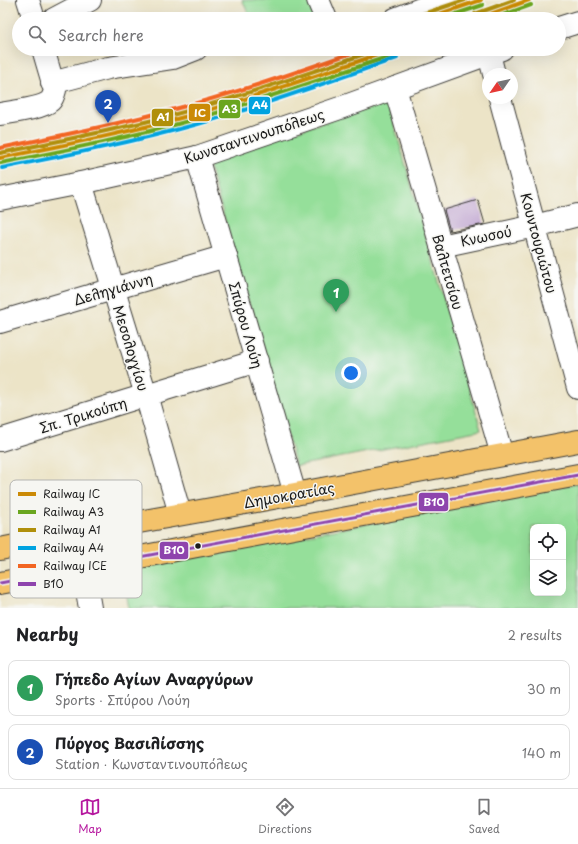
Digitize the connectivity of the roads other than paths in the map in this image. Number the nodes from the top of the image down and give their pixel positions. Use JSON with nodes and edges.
{"nodes":[{"id":1,"x":28,"y":0,"type":"edge"},
{"id":2,"x":90,"y":0,"type":"edge"},
{"id":3,"x":318,"y":0,"type":"edge"},
{"id":4,"x":444,"y":0,"type":"edge"},
{"id":5,"x":32,"y":12,"type":"edge"},
{"id":6,"x":67,"y":12,"type":"edge"},
{"id":7,"x":323,"y":12,"type":"edge"},
{"id":8,"x":413,"y":12,"type":"edge"},
{"id":9,"x":578,"y":22,"type":"edge"},
{"id":10,"x":566,"y":26,"type":"edge"},
{"id":11,"x":45,"y":56,"type":"edge"},
{"id":12,"x":178,"y":56,"type":"edge"},
{"id":13,"x":495,"y":59,"type":"edge"},
{"id":14,"x":52,"y":83,"type":"junction"},
{"id":15,"x":395,"y":88,"type":"junction"},
{"id":16,"x":502,"y":104,"type":"edge"},
{"id":17,"x":0,"y":114,"type":"edge"},
{"id":18,"x":197,"y":156,"type":"junction"},
{"id":19,"x":81,"y":183,"type":"junction"},
{"id":20,"x":0,"y":199,"type":"edge"},
{"id":21,"x":578,"y":216,"type":"edge"},
{"id":22,"x":535,"y":226,"type":"junction"},
{"id":23,"x":441,"y":246,"type":"junction"},
{"id":24,"x":226,"y":256,"type":"junction"},
{"id":25,"x":113,"y":290,"type":"junction"},
{"id":26,"x":0,"y":322,"type":"edge"},
{"id":27,"x":257,"y":361,"type":"junction"},
{"id":28,"x":578,"y":388,"type":"edge"},
{"id":29,"x":146,"y":395,"type":"junction"},
{"id":30,"x":0,"y":440,"type":"edge"},
{"id":31,"x":578,"y":441,"type":"edge"},
{"id":32,"x":502,"y":455,"type":"junction"},
{"id":33,"x":578,"y":475,"type":"edge"},
{"id":34,"x":295,"y":494,"type":"junction"},
{"id":35,"x":180,"y":514,"type":"junction"},
{"id":36,"x":142,"y":521,"type":"edge"},
{"id":37,"x":10,"y":547,"type":"edge"},
{"id":38,"x":0,"y":549,"type":"edge"},
{"id":39,"x":142,"y":556,"type":"edge"},
{"id":40,"x":10,"y":581,"type":"edge"},
{"id":41,"x":0,"y":583,"type":"edge"},
{"id":42,"x":88,"y":598,"type":"edge"},
{"id":43,"x":90,"y":608,"type":"edge"}],
"edges":[{"from":1,"to":5,"type":"street"},
{"from":2,"to":6,"type":"street"},
{"from":3,"to":7,"type":"street"},
{"from":4,"to":8,"type":"street"},
{"from":9,"to":10,"type":"street"},
{"from":11,"to":14,"type":"street"},
{"from":12,"to":14,"type":"street"},
{"from":13,"to":15,"type":"street","name":"Κωνσταντινουπόλεως"},
{"from":14,"to":17,"type":"street"},
{"from":15,"to":18,"type":"street","name":"Κωνσταντινουπόλεως"},
{"from":15,"to":23,"type":"street","name":"Βαλτετσίου"},
{"from":16,"to":22,"type":"street","name":"Κουντουριώτου"},
{"from":18,"to":19,"type":"street","name":"Κωνσταντινουπόλεως"},
{"from":18,"to":24,"type":"street","name":"Σπύρου Λούη"},
{"from":19,"to":20,"type":"street","name":"Κωνσταντινουπόλεως"},
{"from":19,"to":25,"type":"street","name":"Μεσολογγίου"},
{"from":21,"to":22,"type":"street","name":"Κνωσού"},
{"from":22,"to":23,"type":"street","name":"Κνωσού"},
{"from":22,"to":28,"type":"street","name":"Κουντουριώτου"},
{"from":23,"to":32,"type":"street","name":"Βαλτετσίου"},
{"from":24,"to":25,"type":"street","name":"Δεληγιάννη"},
{"from":24,"to":27,"type":"street","name":"Σπύρου Λούη"},
{"from":25,"to":26,"type":"street","name":"Δεληγιάννη"},
{"from":25,"to":29,"type":"street","name":"Μεσολογγίου"},
{"from":27,"to":29,"type":"street","name":"Σπ. Τρικούπη"},
{"from":27,"to":34,"type":"street","name":"Σπύρου Λούη"},
{"from":29,"to":30,"type":"street","name":"Σπ. Τρικούπη"},
{"from":29,"to":35,"type":"street","name":"Μεσολογγίου"},
{"from":31,"to":32,"type":"main road","name":"Δημοκρατίας"},
{"from":32,"to":34,"type":"main road","name":"Δημοκρατίας"},
{"from":33,"to":39,"type":"main road"},
{"from":34,"to":35,"type":"main road","name":"Δημοκρατίας"},
{"from":35,"to":36,"type":"main road","name":"Δημοκρατίας"},
{"from":37,"to":38,"type":"main road","name":"Δημοκρατίας"},
{"from":40,"to":41,"type":"main road"},
{"from":42,"to":43,"type":"street"}]}
